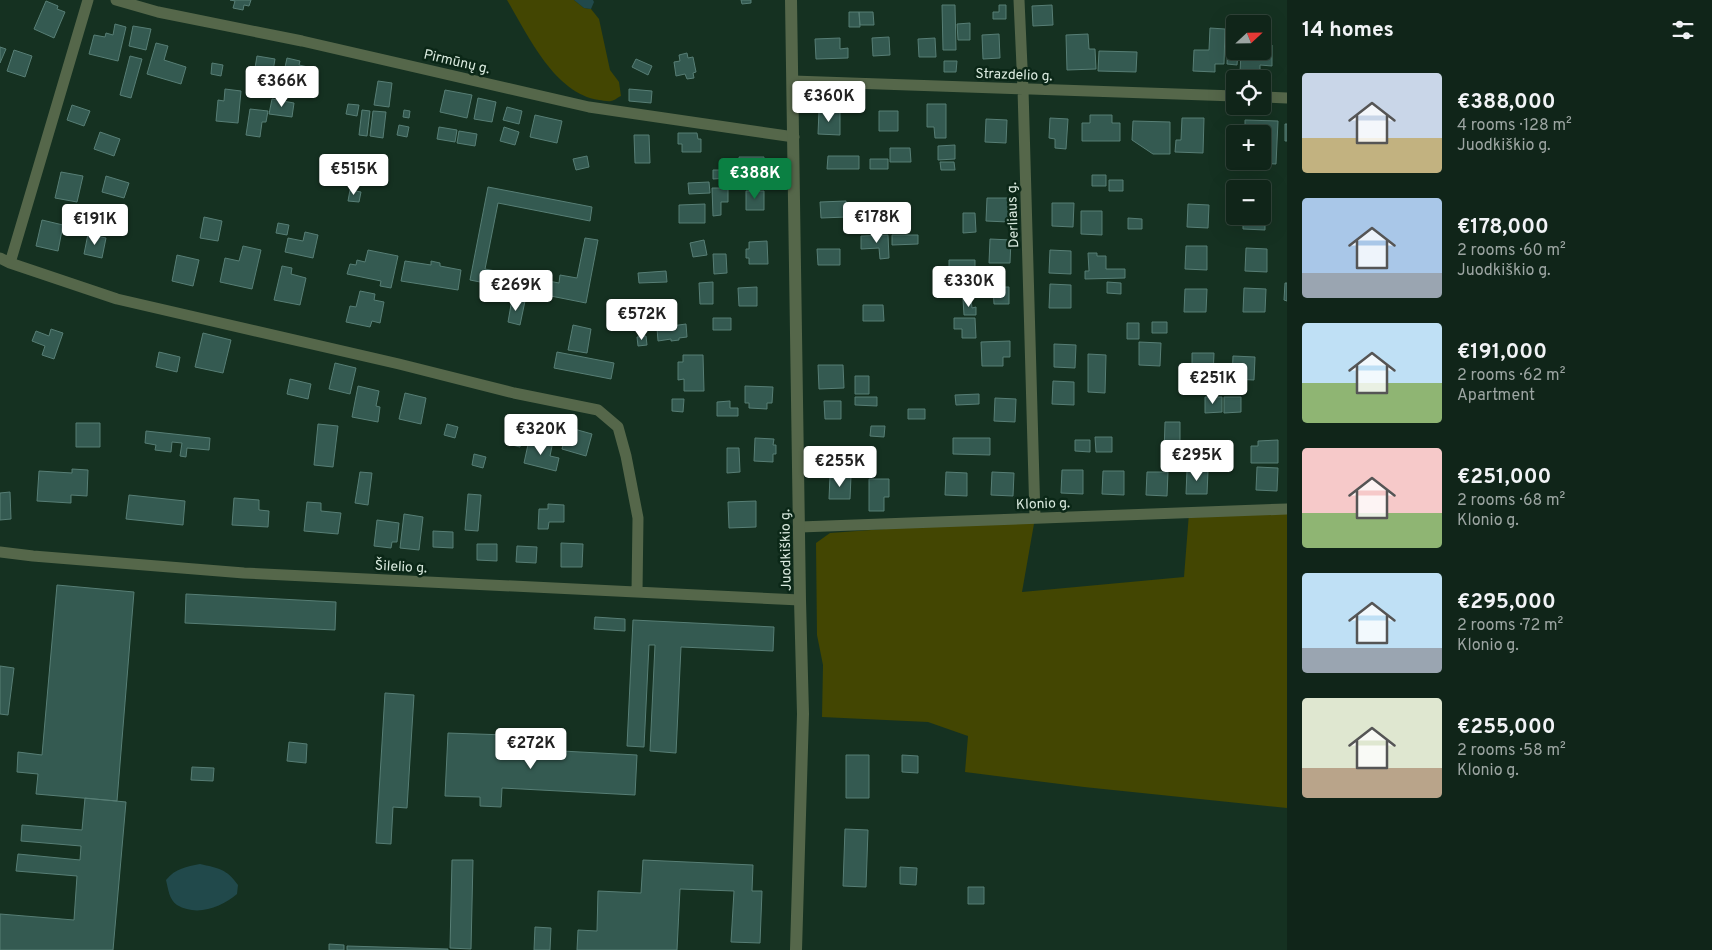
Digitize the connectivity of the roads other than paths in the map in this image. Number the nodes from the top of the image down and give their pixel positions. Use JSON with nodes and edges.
{"nodes":[{"id":1,"x":88,"y":0,"type":"edge"},
{"id":2,"x":116,"y":0,"type":"edge"},
{"id":3,"x":791,"y":0,"type":"edge"},
{"id":4,"x":1019,"y":0,"type":"edge"},
{"id":5,"x":793,"y":81,"type":"junction"},
{"id":6,"x":1023,"y":89,"type":"junction"},
{"id":7,"x":1226,"y":96,"type":"edge"},
{"id":8,"x":1271,"y":97,"type":"edge"},
{"id":9,"x":1287,"y":98,"type":"edge"},
{"id":10,"x":794,"y":136,"type":"junction"},
{"id":11,"x":5,"y":261,"type":"edge"},
{"id":12,"x":1287,"y":509,"type":"edge"},
{"id":13,"x":1035,"y":518,"type":"junction"},
{"id":14,"x":800,"y":527,"type":"junction"},
{"id":15,"x":0,"y":552,"type":"edge"},
{"id":16,"x":637,"y":592,"type":"junction"},
{"id":17,"x":800,"y":600,"type":"junction"},
{"id":18,"x":796,"y":950,"type":"edge"}],
"edges":[{"from":1,"to":11,"type":"street"},
{"from":2,"to":10,"type":"street","name":"Pirmūnų g."},
{"from":3,"to":5,"type":"street","name":"Juodkiškio g."},
{"from":4,"to":6,"type":"street","name":"Derliaus g."},
{"from":5,"to":6,"type":"street","name":"Strazdelio g."},
{"from":5,"to":10,"type":"street","name":"Juodkiškio g."},
{"from":6,"to":7,"type":"street","name":"Strazdelio g."},
{"from":6,"to":13,"type":"street","name":"Derliaus g."},
{"from":8,"to":9,"type":"street"},
{"from":10,"to":14,"type":"street","name":"Juodkiškio g."},
{"from":11,"to":16,"type":"street"},
{"from":12,"to":13,"type":"street","name":"Klonio g."},
{"from":13,"to":14,"type":"street","name":"Klonio g."},
{"from":14,"to":17,"type":"street","name":"Juodkiškio g."},
{"from":15,"to":16,"type":"street","name":"Šilelio g."},
{"from":16,"to":17,"type":"street","name":"Šilelio g."},
{"from":17,"to":18,"type":"street","name":"Juodkiškio g."}]}
